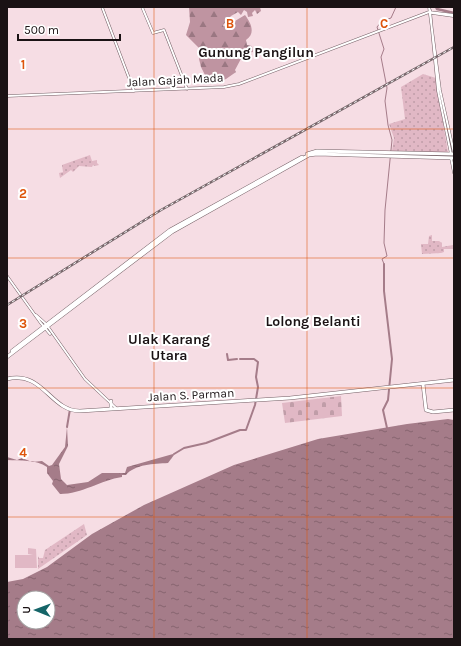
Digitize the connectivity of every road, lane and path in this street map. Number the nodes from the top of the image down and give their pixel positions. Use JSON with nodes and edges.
{"nodes":[{"id":1,"x":102,"y":7,"type":"edge"},
{"id":2,"x":142,"y":7,"type":"edge"},
{"id":3,"x":429,"y":12,"type":"edge"},
{"id":4,"x":454,"y":16,"type":"edge"},
{"id":5,"x":187,"y":89,"type":"junction"},
{"id":6,"x":134,"y":91,"type":"junction"},
{"id":7,"x":7,"y":96,"type":"edge"},
{"id":8,"x":390,"y":154,"type":"junction"},
{"id":9,"x":453,"y":154,"type":"edge"},
{"id":10,"x":453,"y":159,"type":"edge"},
{"id":11,"x":454,"y":173,"type":"edge"},
{"id":12,"x":123,"y":267,"type":"junction"},
{"id":13,"x":7,"y":276,"type":"edge"},
{"id":14,"x":45,"y":326,"type":"junction"},
{"id":15,"x":7,"y":356,"type":"edge"},
{"id":16,"x":7,"y":378,"type":"edge"},
{"id":17,"x":454,"y":380,"type":"edge"},
{"id":18,"x":423,"y":384,"type":"junction"},
{"id":19,"x":111,"y":401,"type":"junction"},
{"id":20,"x":116,"y":408,"type":"junction"},
{"id":21,"x":111,"y":409,"type":"junction"},
{"id":22,"x":454,"y":409,"type":"edge"}],
"edges":[{"from":1,"to":6,"type":"main road"},
{"from":2,"to":5,"type":"main road"},
{"from":3,"to":4,"type":"main road"},
{"from":3,"to":5,"type":"main road","name":"Jalan Gajah Mada"},
{"from":3,"to":9,"type":"main road"},
{"from":5,"to":6,"type":"main road","name":"Jalan Gajah Mada"},
{"from":6,"to":7,"type":"main road","name":"Jalan Gajah Mada"},
{"from":8,"to":9,"type":"main road"},
{"from":8,"to":10,"type":"main road"},
{"from":8,"to":12,"type":"main road"},
{"from":9,"to":10,"type":"main road"},
{"from":10,"to":11,"type":"main road"},
{"from":12,"to":14,"type":"main road"},
{"from":12,"to":14,"type":"main road"},
{"from":13,"to":14,"type":"main road"},
{"from":14,"to":15,"type":"main road"},
{"from":14,"to":19,"type":"main road"},
{"from":16,"to":21,"type":"main road","name":"Jalan S. Parman"},
{"from":17,"to":18,"type":"main road","name":"Jalan S. Parman"},
{"from":18,"to":20,"type":"main road","name":"Jalan S. Parman"},
{"from":18,"to":22,"type":"main road"},
{"from":19,"to":20,"type":"main road"},
{"from":19,"to":21,"type":"main road"},
{"from":20,"to":21,"type":"main road","name":"Jalan S. Parman"}]}
